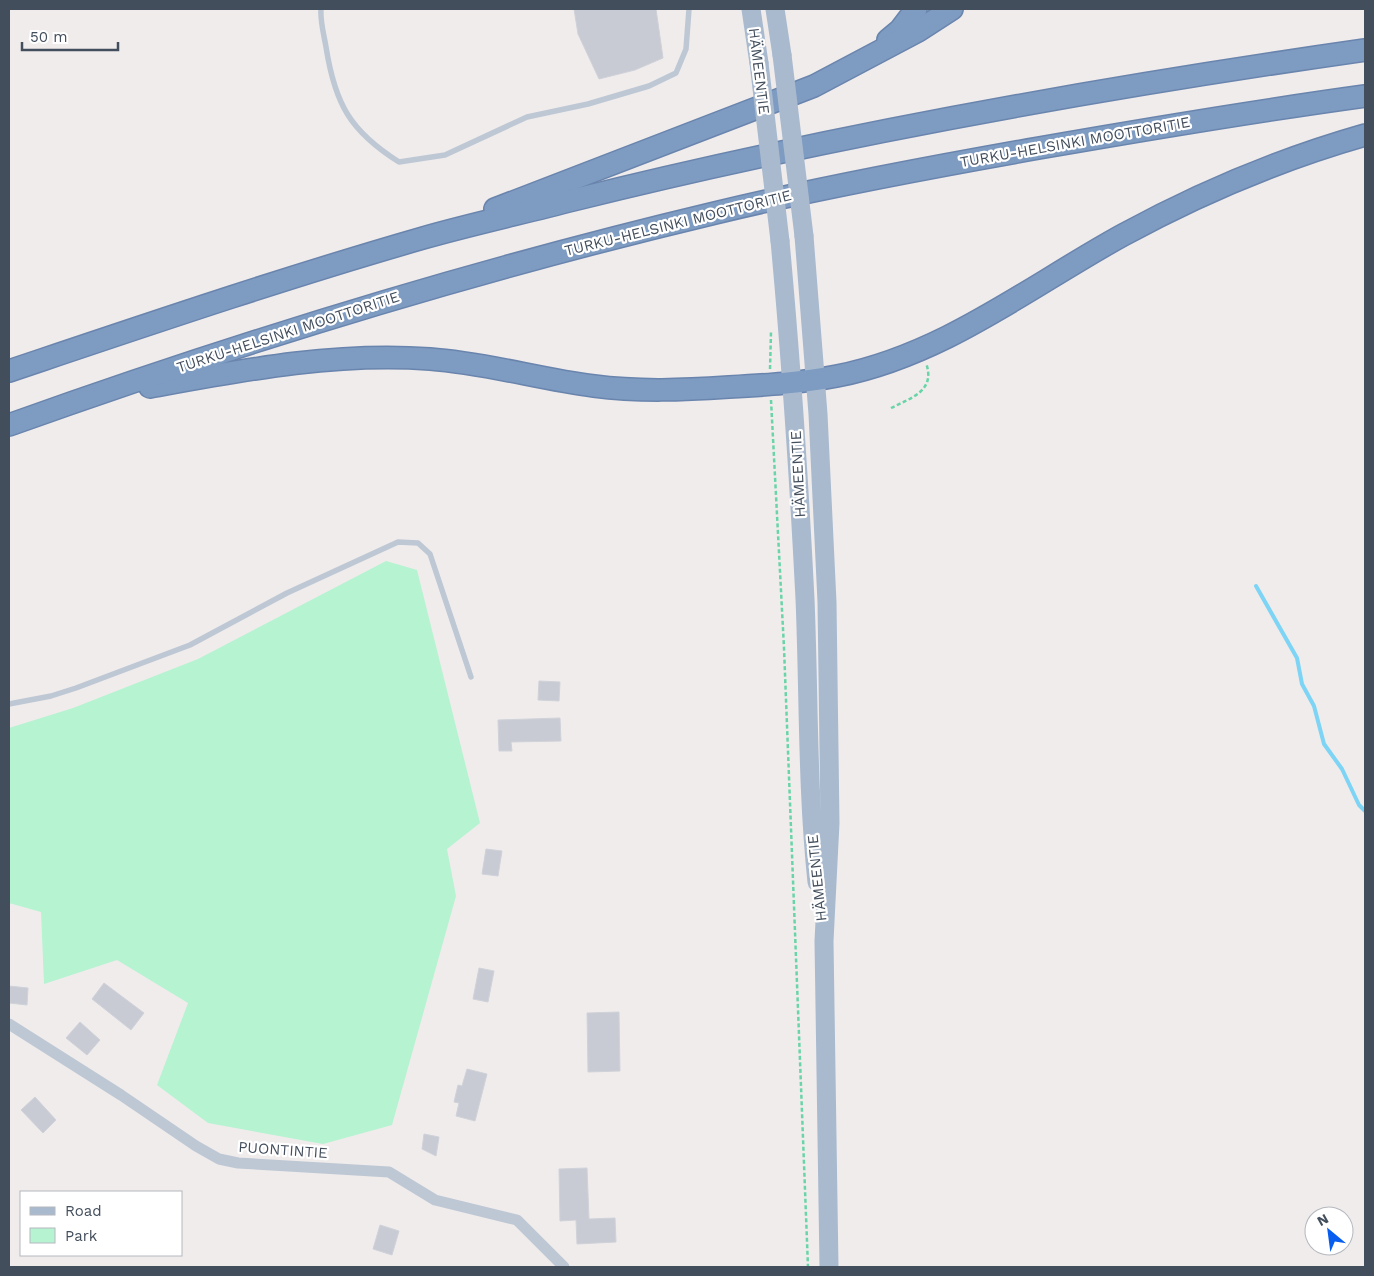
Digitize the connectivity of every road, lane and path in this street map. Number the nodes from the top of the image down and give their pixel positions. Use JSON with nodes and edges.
{"nodes":[{"id":1,"x":321,"y":9,"type":"edge"},
{"id":2,"x":689,"y":9,"type":"edge"},
{"id":3,"x":751,"y":9,"type":"edge"},
{"id":4,"x":776,"y":9,"type":"edge"},
{"id":5,"x":916,"y":9,"type":"edge"},
{"id":6,"x":952,"y":9,"type":"edge"},
{"id":7,"x":1365,"y":50,"type":"edge"},
{"id":8,"x":867,"y":57,"type":"junction"},
{"id":9,"x":1365,"y":96,"type":"edge"},
{"id":10,"x":1365,"y":135,"type":"edge"},
{"id":11,"x":425,"y":237,"type":"junction"},
{"id":12,"x":925,"y":360,"type":"dead end"},
{"id":13,"x":9,"y":371,"type":"edge"},
{"id":14,"x":816,"y":380,"type":"junction"},
{"id":15,"x":792,"y":384,"type":"junction"},
{"id":16,"x":769,"y":385,"type":"junction"},
{"id":17,"x":74,"y":402,"type":"junction"},
{"id":18,"x":891,"y":408,"type":"dead end"},
{"id":19,"x":10,"y":421,"type":"edge"},
{"id":20,"x":472,"y":677,"type":"dead end"},
{"id":21,"x":9,"y":704,"type":"edge"},
{"id":22,"x":824,"y":941,"type":"junction"},
{"id":23,"x":9,"y":1024,"type":"edge"},
{"id":24,"x":564,"y":1267,"type":"edge"},
{"id":25,"x":808,"y":1267,"type":"edge"},
{"id":26,"x":829,"y":1267,"type":"edge"}],
"edges":[{"from":1,"to":2,"type":"lane"},
{"from":3,"to":15,"type":"main road","name":"HÄMEENTIE","bridge":true},
{"from":4,"to":14,"type":"main road","name":"HÄMEENTIE","bridge":true},
{"from":5,"to":8,"type":"highway"},
{"from":6,"to":8,"type":"highway"},
{"from":7,"to":11,"type":"highway"},
{"from":8,"to":11,"type":"highway"},
{"from":9,"to":17,"type":"highway","name":"TURKU-HELSINKI MOOTTORITIE"},
{"from":10,"to":14,"type":"highway"},
{"from":11,"to":13,"type":"highway"},
{"from":12,"to":18,"type":"path"},
{"from":14,"to":15,"type":"highway"},
{"from":14,"to":22,"type":"main road","name":"HÄMEENTIE"},
{"from":15,"to":16,"type":"highway"},
{"from":15,"to":22,"type":"main road","name":"HÄMEENTIE"},
{"from":16,"to":17,"type":"highway"},
{"from":16,"to":25,"type":"path"},
{"from":17,"to":19,"type":"highway","name":"TURKU-HELSINKI MOOTTORITIE"},
{"from":20,"to":21,"type":"lane"},
{"from":22,"to":26,"type":"main road","name":"HÄMEENTIE"},
{"from":23,"to":24,"type":"street","name":"PUONTINTIE"}]}
